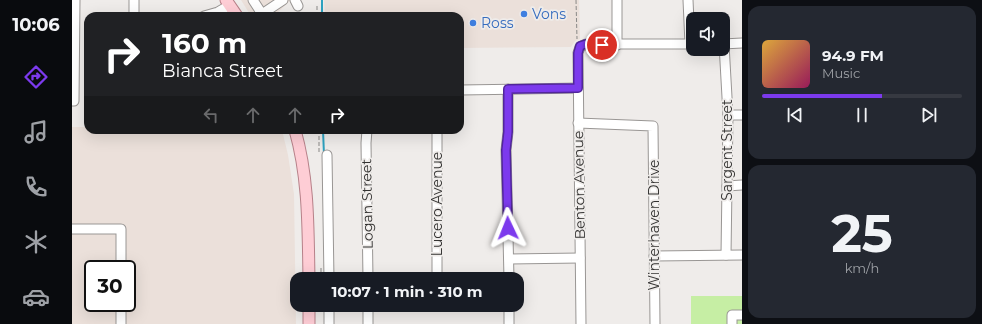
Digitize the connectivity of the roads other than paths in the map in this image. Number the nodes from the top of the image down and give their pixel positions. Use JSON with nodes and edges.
{"nodes":[{"id":1,"x":75,"y":0,"type":"edge"},
{"id":2,"x":134,"y":0,"type":"edge"},
{"id":3,"x":253,"y":0,"type":"edge"},
{"id":4,"x":283,"y":0,"type":"edge"},
{"id":5,"x":617,"y":0,"type":"edge"},
{"id":6,"x":688,"y":0,"type":"edge"},
{"id":7,"x":228,"y":3,"type":"edge"},
{"id":8,"x":73,"y":11,"type":"edge"},
{"id":9,"x":134,"y":12,"type":"edge"},
{"id":10,"x":218,"y":12,"type":"edge"},
{"id":11,"x":234,"y":12,"type":"edge"},
{"id":12,"x":261,"y":12,"type":"edge"},
{"id":13,"x":265,"y":12,"type":"edge"},
{"id":14,"x":689,"y":12,"type":"edge"},
{"id":15,"x":742,"y":43,"type":"edge"},
{"id":16,"x":686,"y":44,"type":"edge"},
{"id":17,"x":730,"y":44,"type":"edge"},
{"id":18,"x":617,"y":45,"type":"junction"},
{"id":19,"x":725,"y":56,"type":"edge"},
{"id":20,"x":73,"y":57,"type":"edge"},
{"id":21,"x":578,"y":88,"type":"junction"},
{"id":22,"x":508,"y":89,"type":"junction"},
{"id":23,"x":464,"y":90,"type":"edge"},
{"id":24,"x":73,"y":101,"type":"edge"},
{"id":25,"x":742,"y":114,"type":"edge"},
{"id":26,"x":728,"y":115,"type":"junction"},
{"id":27,"x":578,"y":123,"type":"junction"},
{"id":28,"x":296,"y":134,"type":"edge"},
{"id":29,"x":367,"y":134,"type":"edge"},
{"id":30,"x":437,"y":134,"type":"edge"},
{"id":31,"x":323,"y":154,"type":"road end"},
{"id":32,"x":727,"y":186,"type":"junction"},
{"id":33,"x":742,"y":186,"type":"edge"},
{"id":34,"x":72,"y":229,"type":"edge"},
{"id":35,"x":726,"y":255,"type":"junction"},
{"id":36,"x":742,"y":255,"type":"edge"},
{"id":37,"x":654,"y":256,"type":"junction"},
{"id":38,"x":580,"y":258,"type":"junction"},
{"id":39,"x":509,"y":259,"type":"junction"},
{"id":40,"x":121,"y":260,"type":"edge"},
{"id":41,"x":309,"y":272,"type":"edge"},
{"id":42,"x":329,"y":272,"type":"edge"},
{"id":43,"x":368,"y":272,"type":"edge"},
{"id":44,"x":438,"y":272,"type":"edge"},
{"id":45,"x":509,"y":272,"type":"edge"},
{"id":46,"x":121,"y":312,"type":"edge"},
{"id":47,"x":309,"y":312,"type":"edge"},
{"id":48,"x":329,"y":312,"type":"edge"},
{"id":49,"x":368,"y":312,"type":"edge"},
{"id":50,"x":509,"y":312,"type":"edge"},
{"id":51,"x":742,"y":315,"type":"edge"},
{"id":52,"x":121,"y":324,"type":"edge"},
{"id":53,"x":309,"y":324,"type":"edge"},
{"id":54,"x":329,"y":324,"type":"edge"},
{"id":55,"x":368,"y":324,"type":"edge"},
{"id":56,"x":509,"y":324,"type":"edge"},
{"id":57,"x":581,"y":324,"type":"edge"},
{"id":58,"x":654,"y":324,"type":"edge"},
{"id":59,"x":732,"y":324,"type":"edge"}],
"edges":[{"from":1,"to":8,"type":"street"},
{"from":2,"to":9,"type":"street"},
{"from":3,"to":12,"type":"street"},
{"from":4,"to":13,"type":"street"},
{"from":5,"to":18,"type":"street"},
{"from":6,"to":14,"type":"street"},
{"from":7,"to":10,"type":"street"},
{"from":7,"to":11,"type":"main road"},
{"from":8,"to":20,"type":"street"},
{"from":15,"to":17,"type":"street"},
{"from":16,"to":18,"type":"street"},
{"from":18,"to":21,"type":"street","name":"Benton Avenue"},
{"from":19,"to":26,"type":"street","name":"Sargent Street"},
{"from":20,"to":24,"type":"street"},
{"from":21,"to":22,"type":"street"},
{"from":21,"to":27,"type":"street","name":"Benton Avenue"},
{"from":22,"to":23,"type":"street"},
{"from":22,"to":39,"type":"street"},
{"from":25,"to":26,"type":"street"},
{"from":26,"to":32,"type":"street","name":"Sargent Street"},
{"from":27,"to":37,"type":"street","name":"Winterhaven Drive"},
{"from":27,"to":38,"type":"street","name":"Benton Avenue"},
{"from":28,"to":41,"type":"main road"},
{"from":29,"to":43,"type":"street","name":"Logan Street"},
{"from":30,"to":44,"type":"street","name":"Lucero Avenue"},
{"from":31,"to":42,"type":"street"},
{"from":32,"to":33,"type":"street"},
{"from":32,"to":35,"type":"street","name":"Sargent Street"},
{"from":34,"to":40,"type":"street"},
{"from":35,"to":36,"type":"street"},
{"from":35,"to":37,"type":"street"},
{"from":37,"to":58,"type":"street","name":"Winterhaven Drive"},
{"from":38,"to":39,"type":"street"},
{"from":38,"to":57,"type":"street","name":"Benton Avenue"},
{"from":39,"to":45,"type":"street"},
{"from":46,"to":52,"type":"street"},
{"from":47,"to":53,"type":"main road"},
{"from":48,"to":54,"type":"street"},
{"from":49,"to":55,"type":"street"},
{"from":50,"to":56,"type":"street"},
{"from":51,"to":59,"type":"street"}]}
